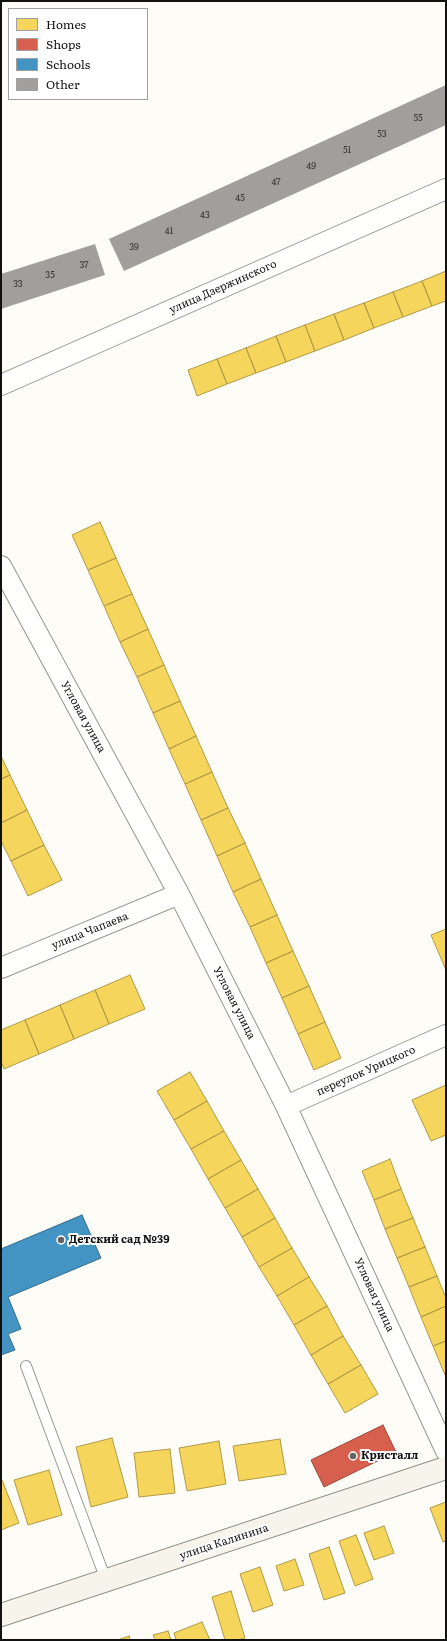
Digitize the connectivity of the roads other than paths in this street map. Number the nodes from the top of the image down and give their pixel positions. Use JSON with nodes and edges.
{"nodes":[{"id":1,"x":446,"y":189,"type":"edge"},
{"id":2,"x":1,"y":385,"type":"edge"},
{"id":3,"x":1,"y":566,"type":"edge"},
{"id":4,"x":179,"y":894,"type":"junction"},
{"id":5,"x":1,"y":968,"type":"edge"},
{"id":6,"x":446,"y":1035,"type":"edge"},
{"id":7,"x":286,"y":1106,"type":"junction"},
{"id":8,"x":26,"y":1366,"type":"dead end"},
{"id":9,"x":446,"y":1451,"type":"edge"},
{"id":10,"x":446,"y":1468,"type":"edge"},
{"id":11,"x":106,"y":1580,"type":"junction"},
{"id":12,"x":1,"y":1615,"type":"edge"}],
"edges":[{"from":1,"to":2,"type":"street","name":"улица Дзержинского"},
{"from":3,"to":4,"type":"street","name":"Угловая улица"},
{"from":4,"to":5,"type":"street","name":"улица Чапаева"},
{"from":4,"to":7,"type":"street","name":"Угловая улица"},
{"from":6,"to":7,"type":"street","name":"переулок Урицкого"},
{"from":7,"to":9,"type":"street","name":"Угловая улица"},
{"from":8,"to":11,"type":"lane"},
{"from":10,"to":11,"type":"street","name":"улица Калинина"},
{"from":11,"to":12,"type":"street","name":"улица Калинина"}]}
